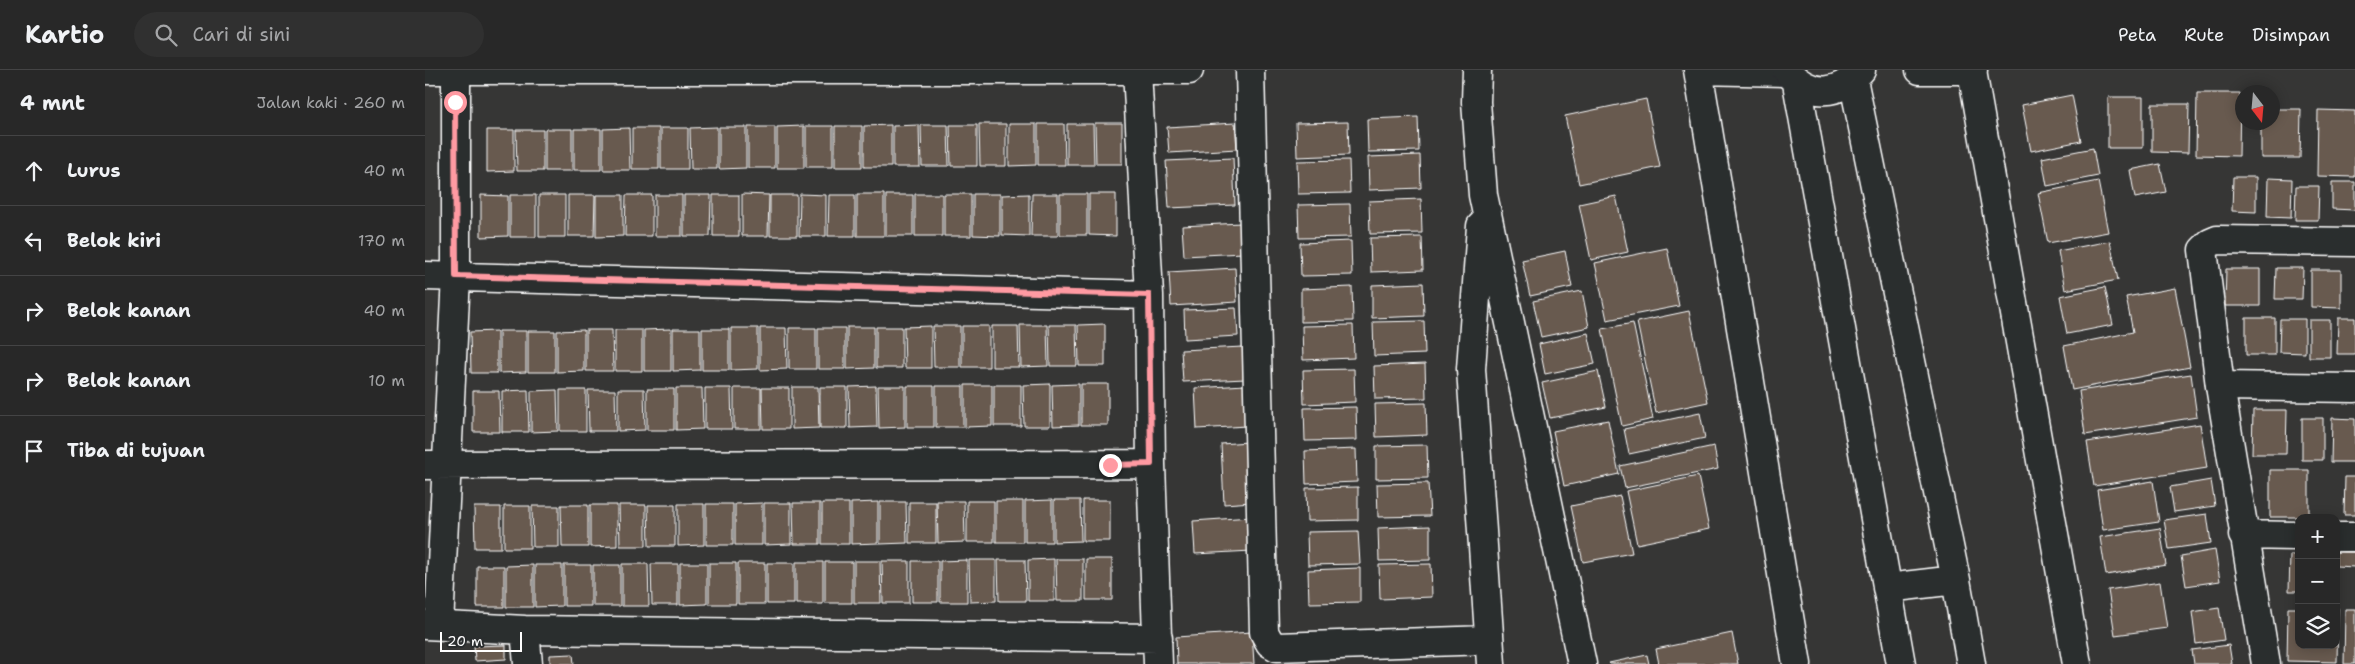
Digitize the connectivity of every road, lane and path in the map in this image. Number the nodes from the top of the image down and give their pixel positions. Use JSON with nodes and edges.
{"nodes":[{"id":1,"x":425,"y":70,"type":"edge"},
{"id":2,"x":456,"y":70,"type":"edge"},
{"id":3,"x":1137,"y":70,"type":"edge"},
{"id":4,"x":1189,"y":70,"type":"edge"},
{"id":5,"x":1250,"y":70,"type":"edge"},
{"id":6,"x":1477,"y":70,"type":"edge"},
{"id":7,"x":1699,"y":70,"type":"edge"},
{"id":8,"x":1920,"y":70,"type":"edge"},
{"id":9,"x":1972,"y":70,"type":"edge"},
{"id":10,"x":1790,"y":75,"type":"edge"},
{"id":11,"x":1857,"y":75,"type":"edge"},
{"id":12,"x":1483,"y":195,"type":"junction"},
{"id":13,"x":2355,"y":242,"type":"edge"},
{"id":14,"x":425,"y":276,"type":"edge"},
{"id":15,"x":456,"y":276,"type":"junction"},
{"id":16,"x":1149,"y":295,"type":"junction"},
{"id":17,"x":2220,"y":386,"type":"junction"},
{"id":18,"x":2355,"y":388,"type":"edge"},
{"id":19,"x":1151,"y":464,"type":"junction"},
{"id":20,"x":436,"y":465,"type":"edge"},
{"id":21,"x":2243,"y":535,"type":"junction"},
{"id":22,"x":2295,"y":536,"type":"edge"},
{"id":23,"x":2340,"y":537,"type":"edge"},
{"id":24,"x":2355,"y":537,"type":"edge"},
{"id":25,"x":1956,"y":580,"type":"junction"},
{"id":26,"x":1887,"y":588,"type":"junction"},
{"id":27,"x":432,"y":625,"type":"edge"},
{"id":28,"x":525,"y":630,"type":"junction"},
{"id":29,"x":1158,"y":651,"type":"edge"},
{"id":30,"x":1490,"y":652,"type":"edge"},
{"id":31,"x":528,"y":664,"type":"edge"},
{"id":32,"x":1582,"y":664,"type":"edge"},
{"id":33,"x":1797,"y":664,"type":"edge"},
{"id":34,"x":1901,"y":664,"type":"edge"},
{"id":35,"x":1971,"y":664,"type":"edge"},
{"id":36,"x":2077,"y":664,"type":"edge"},
{"id":37,"x":2266,"y":664,"type":"edge"}],
"edges":[{"from":1,"to":2,"type":"street"},
{"from":2,"to":3,"type":"street"},
{"from":2,"to":15,"type":"street"},
{"from":3,"to":4,"type":"street"},
{"from":3,"to":16,"type":"street"},
{"from":5,"to":30,"type":"street"},
{"from":6,"to":12,"type":"street"},
{"from":7,"to":10,"type":"street"},
{"from":7,"to":33,"type":"street"},
{"from":8,"to":9,"type":"street"},
{"from":9,"to":36,"type":"street"},
{"from":10,"to":11,"type":"street"},
{"from":10,"to":26,"type":"street"},
{"from":11,"to":25,"type":"street"},
{"from":12,"to":30,"type":"street"},
{"from":12,"to":32,"type":"street"},
{"from":13,"to":17,"type":"street"},
{"from":14,"to":15,"type":"street"},
{"from":15,"to":16,"type":"street"},
{"from":15,"to":20,"type":"street"},
{"from":16,"to":19,"type":"street"},
{"from":17,"to":18,"type":"street"},
{"from":17,"to":21,"type":"street"},
{"from":19,"to":20,"type":"street"},
{"from":19,"to":29,"type":"street"},
{"from":20,"to":27,"type":"street"},
{"from":21,"to":22,"type":"street"},
{"from":21,"to":37,"type":"street"},
{"from":23,"to":24,"type":"street"},
{"from":25,"to":26,"type":"street"},
{"from":25,"to":35,"type":"street"},
{"from":26,"to":34,"type":"street"},
{"from":27,"to":28,"type":"street"},
{"from":28,"to":29,"type":"street"},
{"from":28,"to":31,"type":"street"}]}
